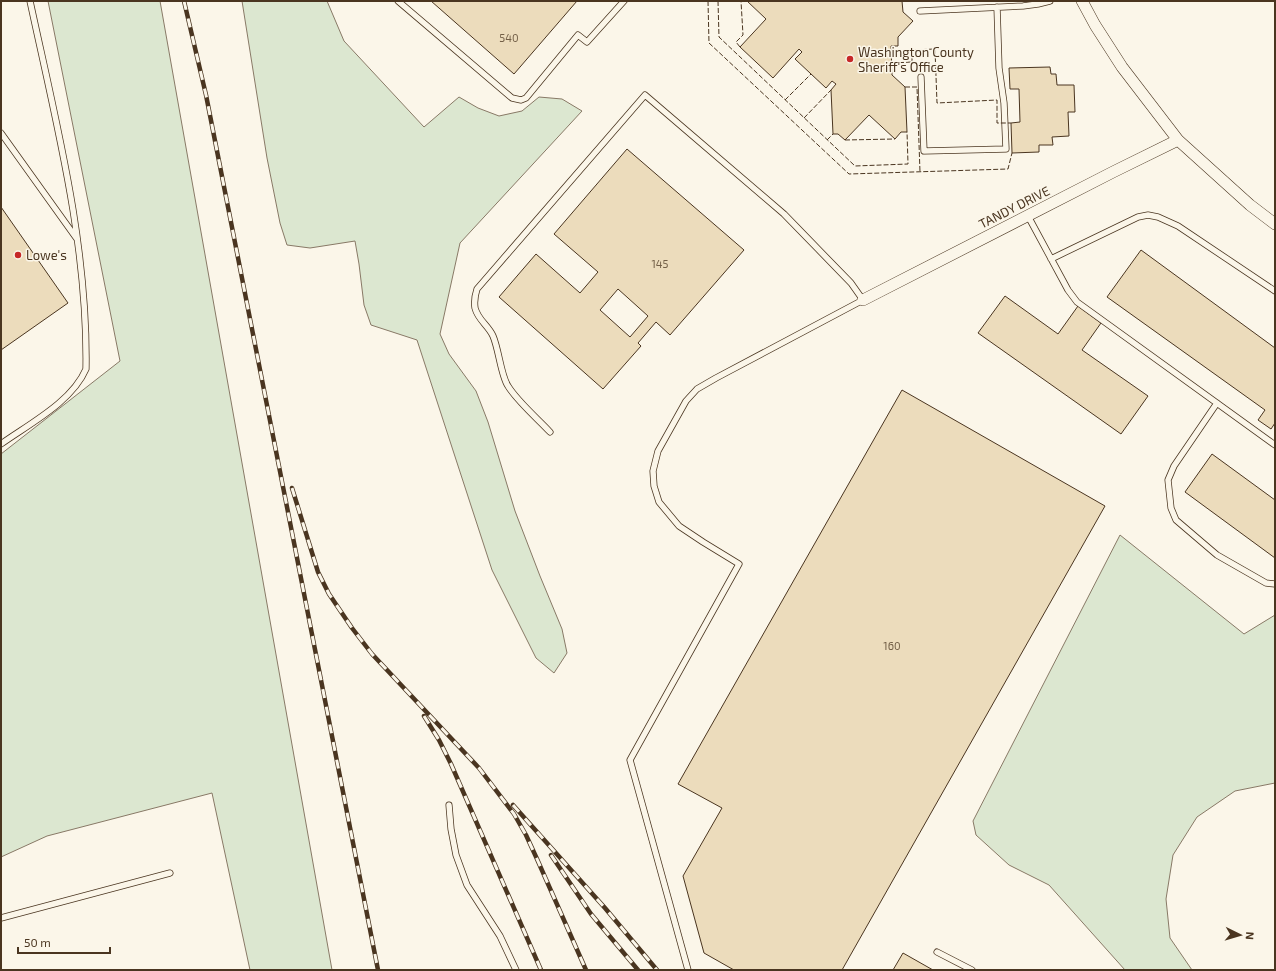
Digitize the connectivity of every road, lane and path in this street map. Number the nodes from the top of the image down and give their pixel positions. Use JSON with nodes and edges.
{"nodes":[{"id":1,"x":30,"y":1,"type":"edge"},
{"id":2,"x":398,"y":1,"type":"edge"},
{"id":3,"x":624,"y":1,"type":"edge"},
{"id":4,"x":1050,"y":1,"type":"edge"},
{"id":5,"x":1082,"y":1,"type":"edge"},
{"id":6,"x":997,"y":8,"type":"junction"},
{"id":7,"x":920,"y":10,"type":"dead end"},
{"id":8,"x":921,"y":77,"type":"dead end"},
{"id":9,"x":1,"y":133,"type":"edge"},
{"id":10,"x":1178,"y":140,"type":"junction"},
{"id":11,"x":1028,"y":216,"type":"junction"},
{"id":12,"x":1275,"y":224,"type":"edge"},
{"id":13,"x":78,"y":240,"type":"junction"},
{"id":14,"x":1051,"y":259,"type":"junction"},
{"id":15,"x":1275,"y":291,"type":"edge"},
{"id":16,"x":863,"y":300,"type":"junction"},
{"id":17,"x":1217,"y":403,"type":"junction"},
{"id":18,"x":550,"y":432,"type":"dead end"},
{"id":19,"x":1,"y":444,"type":"edge"},
{"id":20,"x":1275,"y":445,"type":"edge"},
{"id":21,"x":1275,"y":584,"type":"edge"},
{"id":22,"x":449,"y":805,"type":"dead end"},
{"id":23,"x":170,"y":873,"type":"dead end"},
{"id":24,"x":1,"y":918,"type":"edge"},
{"id":25,"x":937,"y":952,"type":"dead end"},
{"id":26,"x":516,"y":970,"type":"edge"},
{"id":27,"x":688,"y":970,"type":"edge"},
{"id":28,"x":972,"y":970,"type":"edge"}],
"edges":[{"from":1,"to":13,"type":"lane"},
{"from":2,"to":3,"type":"lane"},
{"from":4,"to":6,"type":"lane"},
{"from":5,"to":10,"type":"street"},
{"from":6,"to":7,"type":"lane"},
{"from":6,"to":8,"type":"lane"},
{"from":9,"to":13,"type":"lane"},
{"from":10,"to":11,"type":"street","name":"TANDY DRIVE"},
{"from":10,"to":12,"type":"street"},
{"from":11,"to":14,"type":"lane"},
{"from":11,"to":16,"type":"street","name":"TANDY DRIVE"},
{"from":13,"to":19,"type":"lane"},
{"from":14,"to":15,"type":"lane"},
{"from":14,"to":17,"type":"lane"},
{"from":16,"to":18,"type":"lane"},
{"from":16,"to":27,"type":"lane"},
{"from":17,"to":20,"type":"lane"},
{"from":17,"to":21,"type":"lane"},
{"from":22,"to":26,"type":"lane"},
{"from":23,"to":24,"type":"lane"},
{"from":25,"to":28,"type":"lane"}]}
